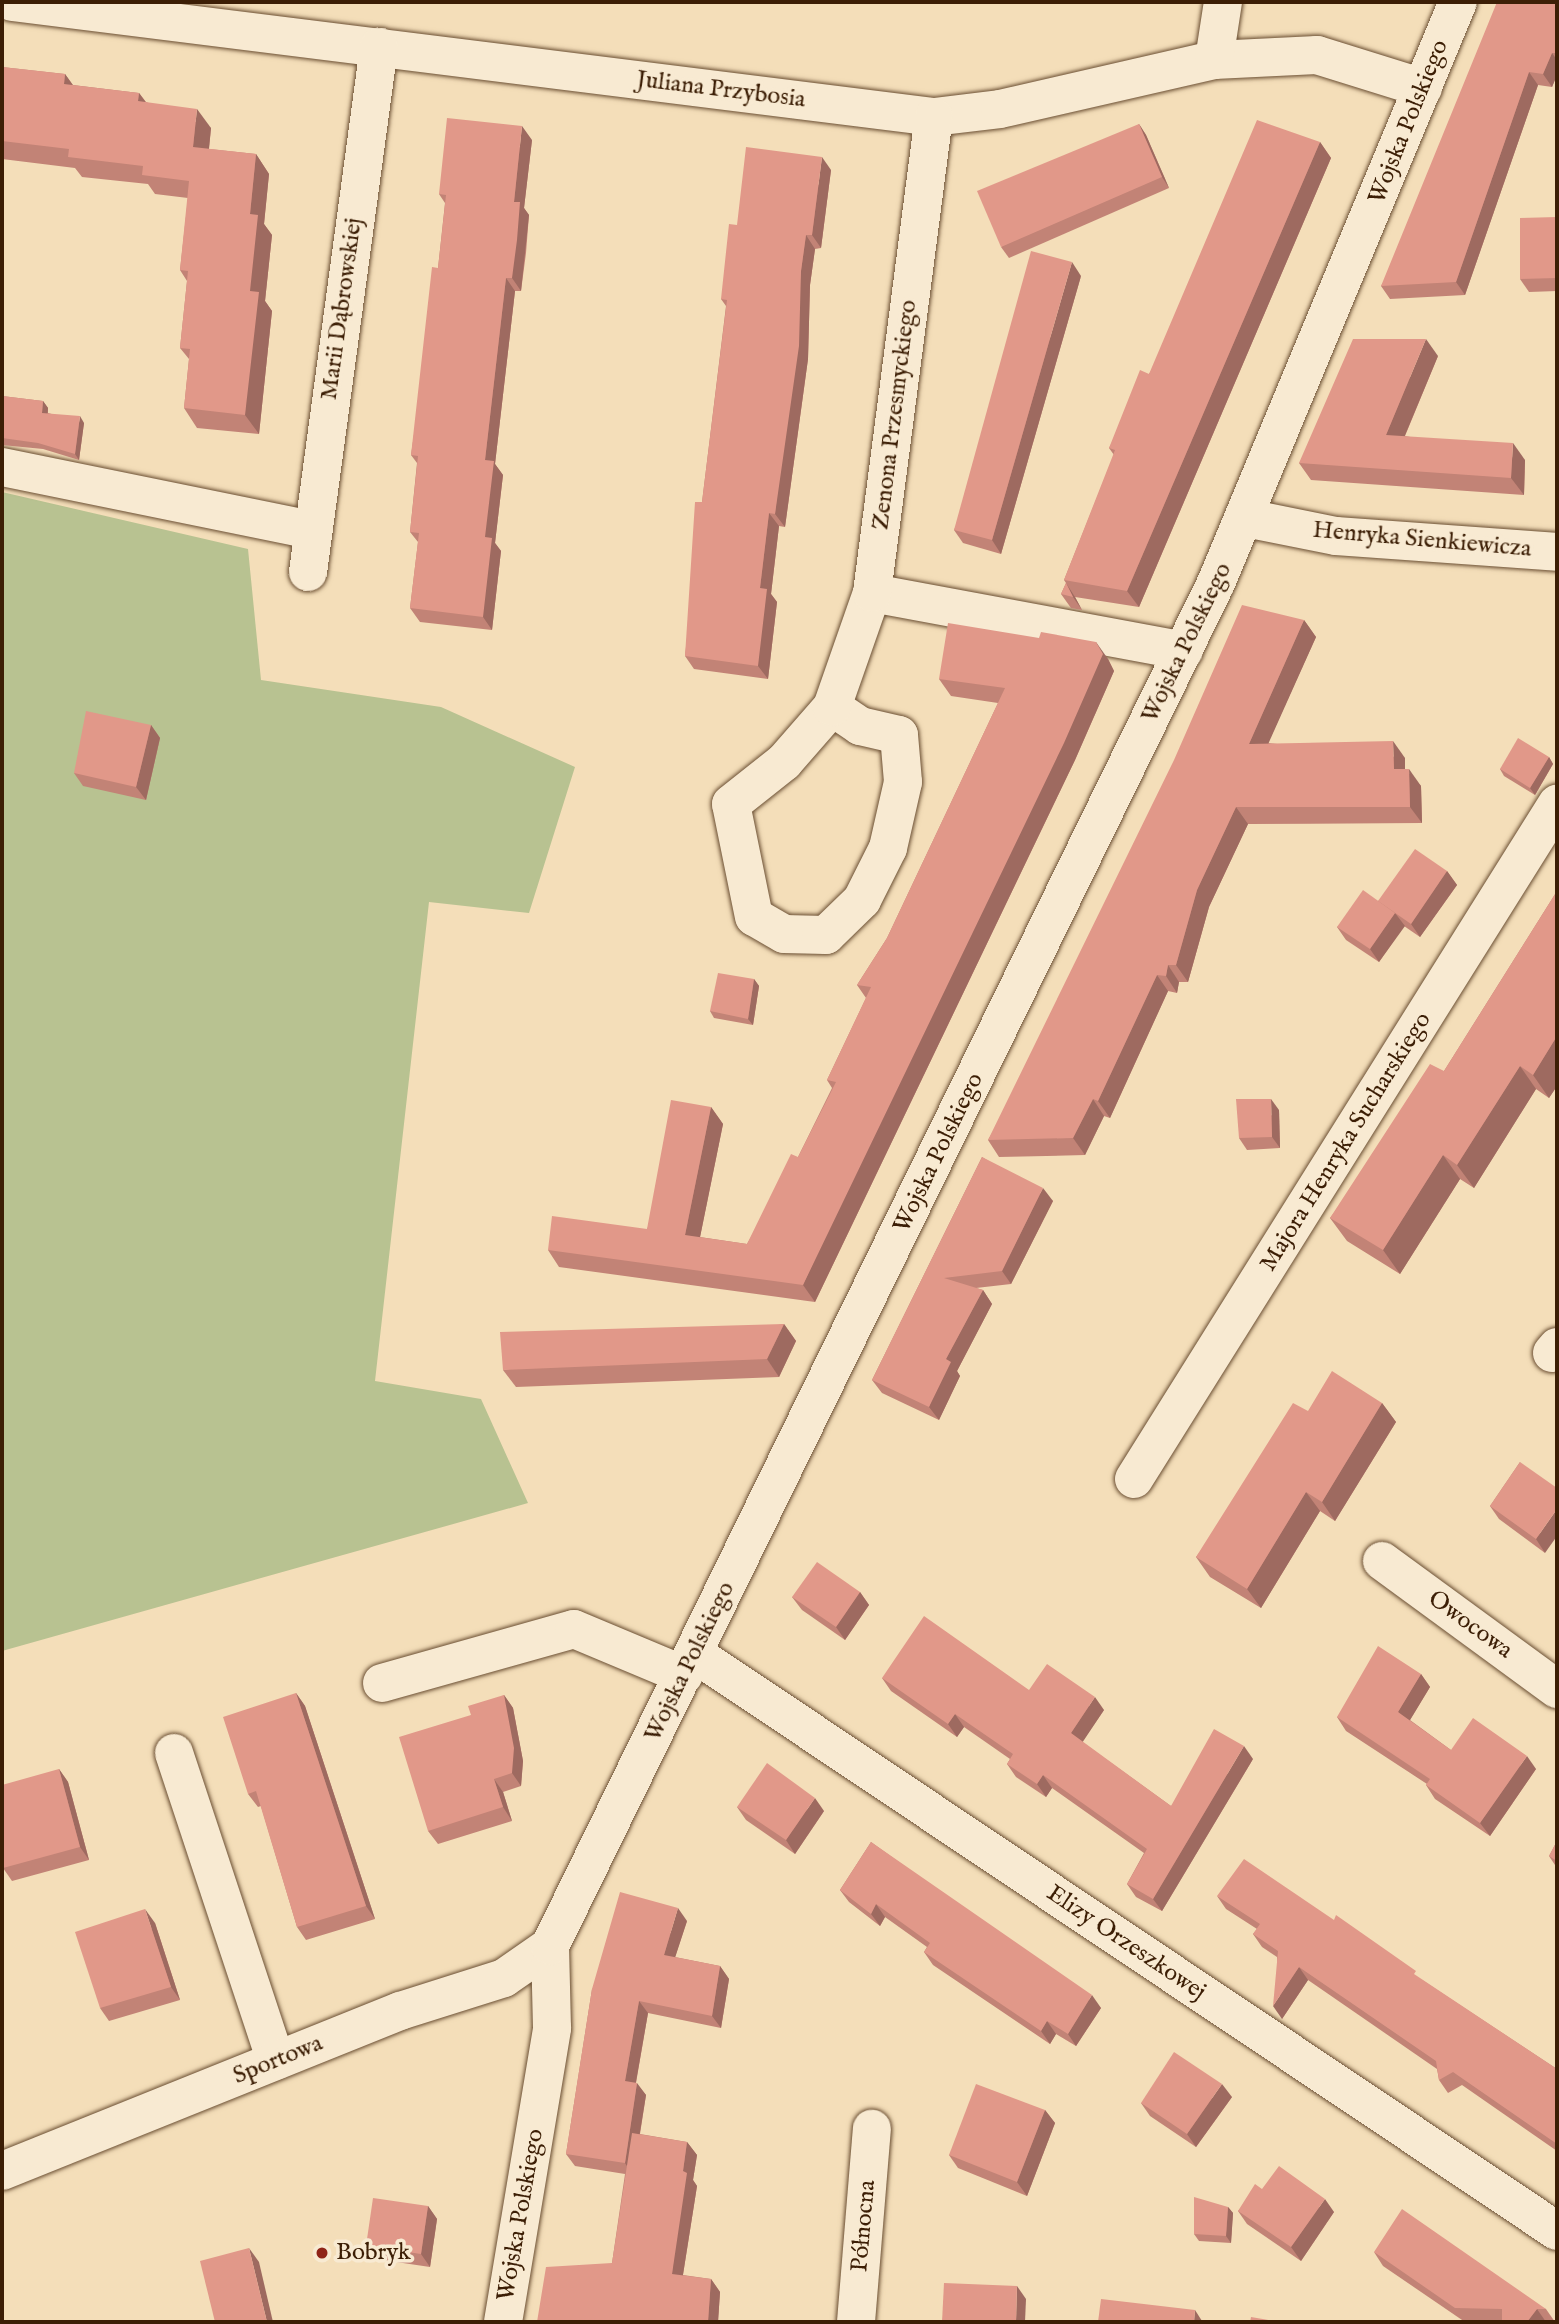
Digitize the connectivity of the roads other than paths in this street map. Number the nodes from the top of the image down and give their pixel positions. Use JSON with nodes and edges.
{"nodes":[{"id":1,"x":12,"y":2,"type":"edge"},
{"id":2,"x":1223,"y":2,"type":"edge"},
{"id":3,"x":1458,"y":2,"type":"edge"},
{"id":4,"x":379,"y":47,"type":"junction"},
{"id":5,"x":1214,"y":60,"type":"junction"},
{"id":6,"x":1423,"y":88,"type":"junction"},
{"id":7,"x":934,"y":117,"type":"junction"},
{"id":8,"x":2,"y":467,"type":"edge"},
{"id":9,"x":1246,"y":518,"type":"junction"},
{"id":10,"x":311,"y":530,"type":"junction"},
{"id":11,"x":1557,"y":552,"type":"edge"},
{"id":12,"x":308,"y":572,"type":"dead end"},
{"id":13,"x":872,"y":593,"type":"junction"},
{"id":14,"x":1184,"y":651,"type":"junction"},
{"id":15,"x":832,"y":707,"type":"junction"},
{"id":16,"x":1557,"y":804,"type":"edge"},
{"id":17,"x":1134,"y":1479,"type":"dead end"},
{"id":18,"x":1382,"y":1561,"type":"dead end"},
{"id":19,"x":690,"y":1664,"type":"junction"},
{"id":20,"x":382,"y":1683,"type":"dead end"},
{"id":21,"x":1557,"y":1689,"type":"edge"},
{"id":22,"x":174,"y":1753,"type":"dead end"},
{"id":23,"x":550,"y":1946,"type":"junction"},
{"id":24,"x":276,"y":2061,"type":"junction"},
{"id":25,"x":872,"y":2130,"type":"dead end"},
{"id":26,"x":2,"y":2171,"type":"edge"},
{"id":27,"x":1557,"y":2231,"type":"edge"},
{"id":28,"x":503,"y":2322,"type":"edge"},
{"id":29,"x":856,"y":2322,"type":"edge"}],
"edges":[{"from":1,"to":4,"type":"street","name":"Juliana Przybosia"},
{"from":2,"to":5,"type":"street"},
{"from":3,"to":6,"type":"street","name":"Wojska Polskiego"},
{"from":4,"to":7,"type":"street","name":"Juliana Przybosia"},
{"from":4,"to":10,"type":"street","name":"Marii Dąbrowskiej"},
{"from":5,"to":6,"type":"street","name":"Juliana Przybosia"},
{"from":5,"to":7,"type":"street","name":"Juliana Przybosia"},
{"from":6,"to":9,"type":"street","name":"Wojska Polskiego"},
{"from":7,"to":13,"type":"street","name":"Zenona Przesmyckiego"},
{"from":8,"to":10,"type":"street"},
{"from":9,"to":11,"type":"street","name":"Henryka Sienkiewicza"},
{"from":9,"to":14,"type":"street","name":"Wojska Polskiego"},
{"from":10,"to":12,"type":"street","name":"Marii Dąbrowskiej"},
{"from":13,"to":14,"type":"street"},
{"from":13,"to":15,"type":"street","name":"Zenona Przesmyckiego"},
{"from":14,"to":19,"type":"street","name":"Wojska Polskiego"},
{"from":15,"to":15,"type":"street"},
{"from":16,"to":17,"type":"street","name":"Majora Henryka Sucharskiego"},
{"from":18,"to":21,"type":"street","name":"Owocowa"},
{"from":19,"to":20,"type":"street","name":"Elizy Orzeszkowej"},
{"from":19,"to":23,"type":"street","name":"Wojska Polskiego"},
{"from":19,"to":27,"type":"street","name":"Elizy Orzeszkowej"},
{"from":22,"to":24,"type":"street"},
{"from":23,"to":24,"type":"street","name":"Sportowa"},
{"from":23,"to":28,"type":"street","name":"Wojska Polskiego"},
{"from":24,"to":26,"type":"street","name":"Sportowa"},
{"from":25,"to":29,"type":"street","name":"Północna"}]}
